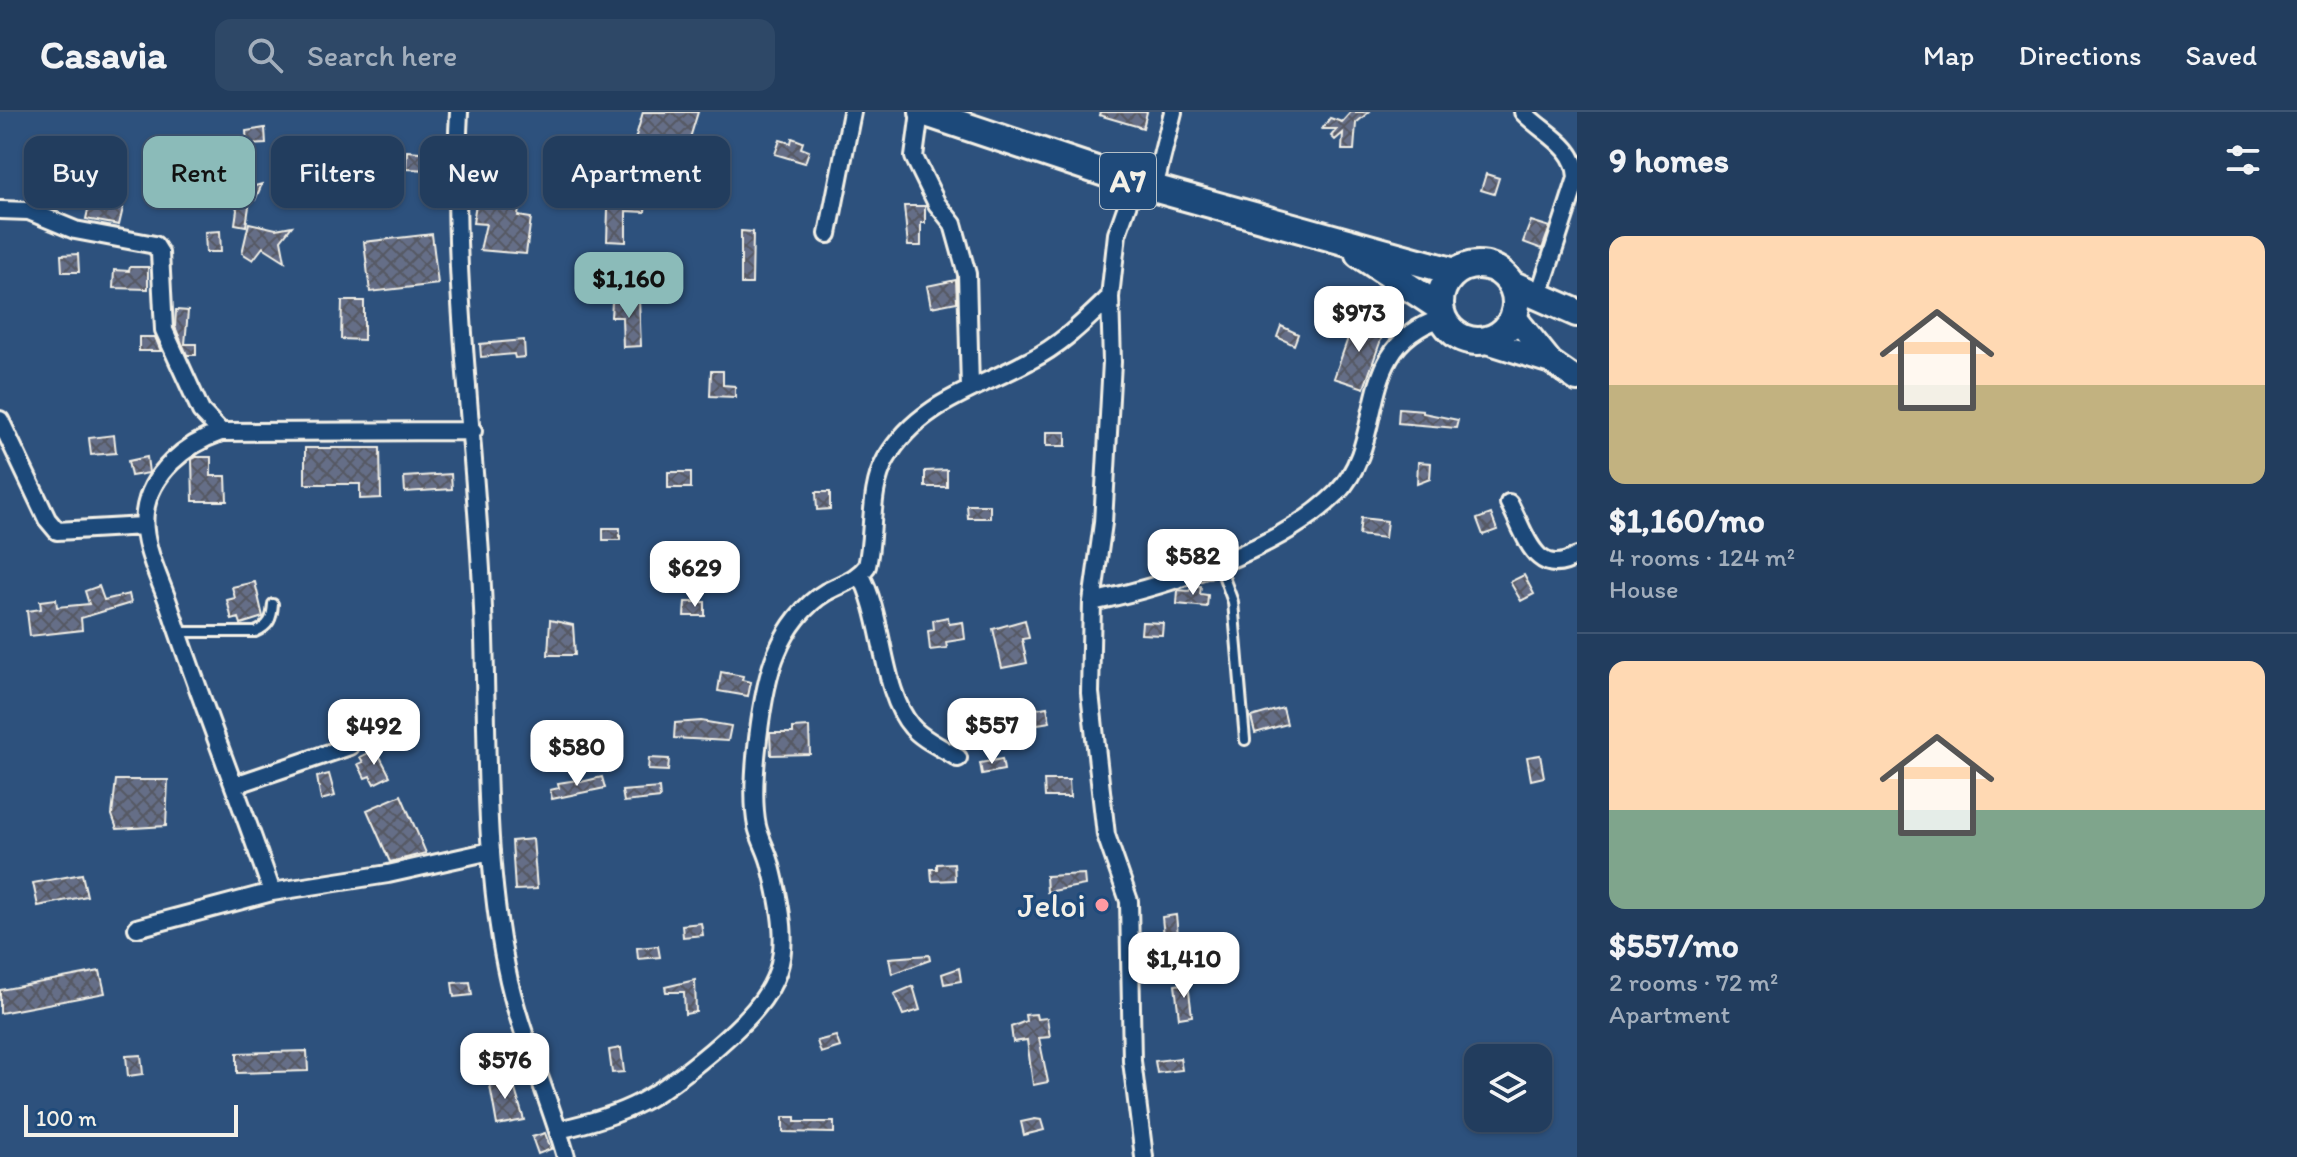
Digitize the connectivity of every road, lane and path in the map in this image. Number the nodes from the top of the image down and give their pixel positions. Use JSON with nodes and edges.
{"nodes":[{"id":1,"x":459,"y":112,"type":"edge"},
{"id":2,"x":852,"y":112,"type":"edge"},
{"id":3,"x":922,"y":112,"type":"edge"},
{"id":4,"x":1173,"y":112,"type":"edge"},
{"id":5,"x":1523,"y":112,"type":"edge"},
{"id":6,"x":1577,"y":178,"type":"edge"},
{"id":7,"x":1144,"y":186,"type":"junction"},
{"id":8,"x":0,"y":210,"type":"edge"},
{"id":9,"x":828,"y":234,"type":"dead end"},
{"id":10,"x":1337,"y":239,"type":"junction"},
{"id":11,"x":1455,"y":272,"type":"junction"},
{"id":12,"x":1511,"y":284,"type":"junction"},
{"id":13,"x":1539,"y":295,"type":"junction"},
{"id":14,"x":1110,"y":297,"type":"junction"},
{"id":15,"x":1441,"y":312,"type":"junction"},
{"id":16,"x":1577,"y":313,"type":"edge"},
{"id":17,"x":1514,"y":314,"type":"junction"},
{"id":18,"x":1577,"y":320,"type":"edge"},
{"id":19,"x":1484,"y":341,"type":"junction"},
{"id":20,"x":1551,"y":362,"type":"junction"},
{"id":21,"x":1577,"y":380,"type":"edge"},
{"id":22,"x":970,"y":388,"type":"junction"},
{"id":23,"x":0,"y":420,"type":"edge"},
{"id":24,"x":473,"y":431,"type":"junction"},
{"id":25,"x":221,"y":432,"type":"junction"},
{"id":26,"x":1509,"y":503,"type":"dead end"},
{"id":27,"x":144,"y":526,"type":"junction"},
{"id":28,"x":1577,"y":556,"type":"edge"},
{"id":29,"x":1219,"y":564,"type":"junction"},
{"id":30,"x":860,"y":574,"type":"junction"},
{"id":31,"x":1092,"y":602,"type":"junction"},
{"id":32,"x":273,"y":604,"type":"dead end"},
{"id":33,"x":178,"y":632,"type":"junction"},
{"id":34,"x":1245,"y":740,"type":"dead end"},
{"id":35,"x":350,"y":746,"type":"dead end"},
{"id":36,"x":958,"y":758,"type":"dead end"},
{"id":37,"x":235,"y":785,"type":"junction"},
{"id":38,"x":491,"y":851,"type":"junction"},
{"id":39,"x":272,"y":892,"type":"junction"},
{"id":40,"x":137,"y":928,"type":"dead end"},
{"id":41,"x":558,"y":1130,"type":"junction"},
{"id":42,"x":566,"y":1157,"type":"edge"},
{"id":43,"x":1144,"y":1157,"type":"edge"}],
"edges":[{"from":1,"to":24,"type":"street"},
{"from":2,"to":9,"type":"street"},
{"from":3,"to":7,"type":"main road","number":"A7"},
{"from":3,"to":22,"type":"street"},
{"from":4,"to":7,"type":"street"},
{"from":5,"to":6,"type":"street"},
{"from":6,"to":13,"type":"street"},
{"from":7,"to":10,"type":"main road","number":"A7"},
{"from":7,"to":14,"type":"street"},
{"from":8,"to":25,"type":"street"},
{"from":10,"to":11,"type":"main road","number":"A7"},
{"from":10,"to":15,"type":"main road","number":"A7"},
{"from":11,"to":12,"type":"main road","number":"A7"},
{"from":11,"to":15,"type":"main road"},
{"from":12,"to":13,"type":"main road","number":"A7"},
{"from":12,"to":17,"type":"main road"},
{"from":13,"to":16,"type":"main road","number":"A7"},
{"from":14,"to":22,"type":"street"},
{"from":14,"to":31,"type":"street"},
{"from":15,"to":19,"type":"main road","number":"A7"},
{"from":15,"to":29,"type":"street"},
{"from":17,"to":18,"type":"main road"},
{"from":17,"to":19,"type":"main road"},
{"from":17,"to":20,"type":"street"},
{"from":19,"to":20,"type":"street"},
{"from":20,"to":21,"type":"street"},
{"from":22,"to":30,"type":"street"},
{"from":23,"to":27,"type":"street"},
{"from":24,"to":25,"type":"street"},
{"from":24,"to":38,"type":"street"},
{"from":25,"to":27,"type":"street"},
{"from":26,"to":28,"type":"street"},
{"from":27,"to":33,"type":"street"},
{"from":29,"to":31,"type":"street"},
{"from":29,"to":34,"type":"lane"},
{"from":30,"to":36,"type":"street"},
{"from":30,"to":41,"type":"street"},
{"from":31,"to":43,"type":"street"},
{"from":32,"to":33,"type":"lane"},
{"from":33,"to":37,"type":"street"},
{"from":35,"to":37,"type":"street"},
{"from":37,"to":39,"type":"street"},
{"from":38,"to":39,"type":"street"},
{"from":38,"to":41,"type":"street"},
{"from":39,"to":40,"type":"street"},
{"from":41,"to":42,"type":"street"}]}
